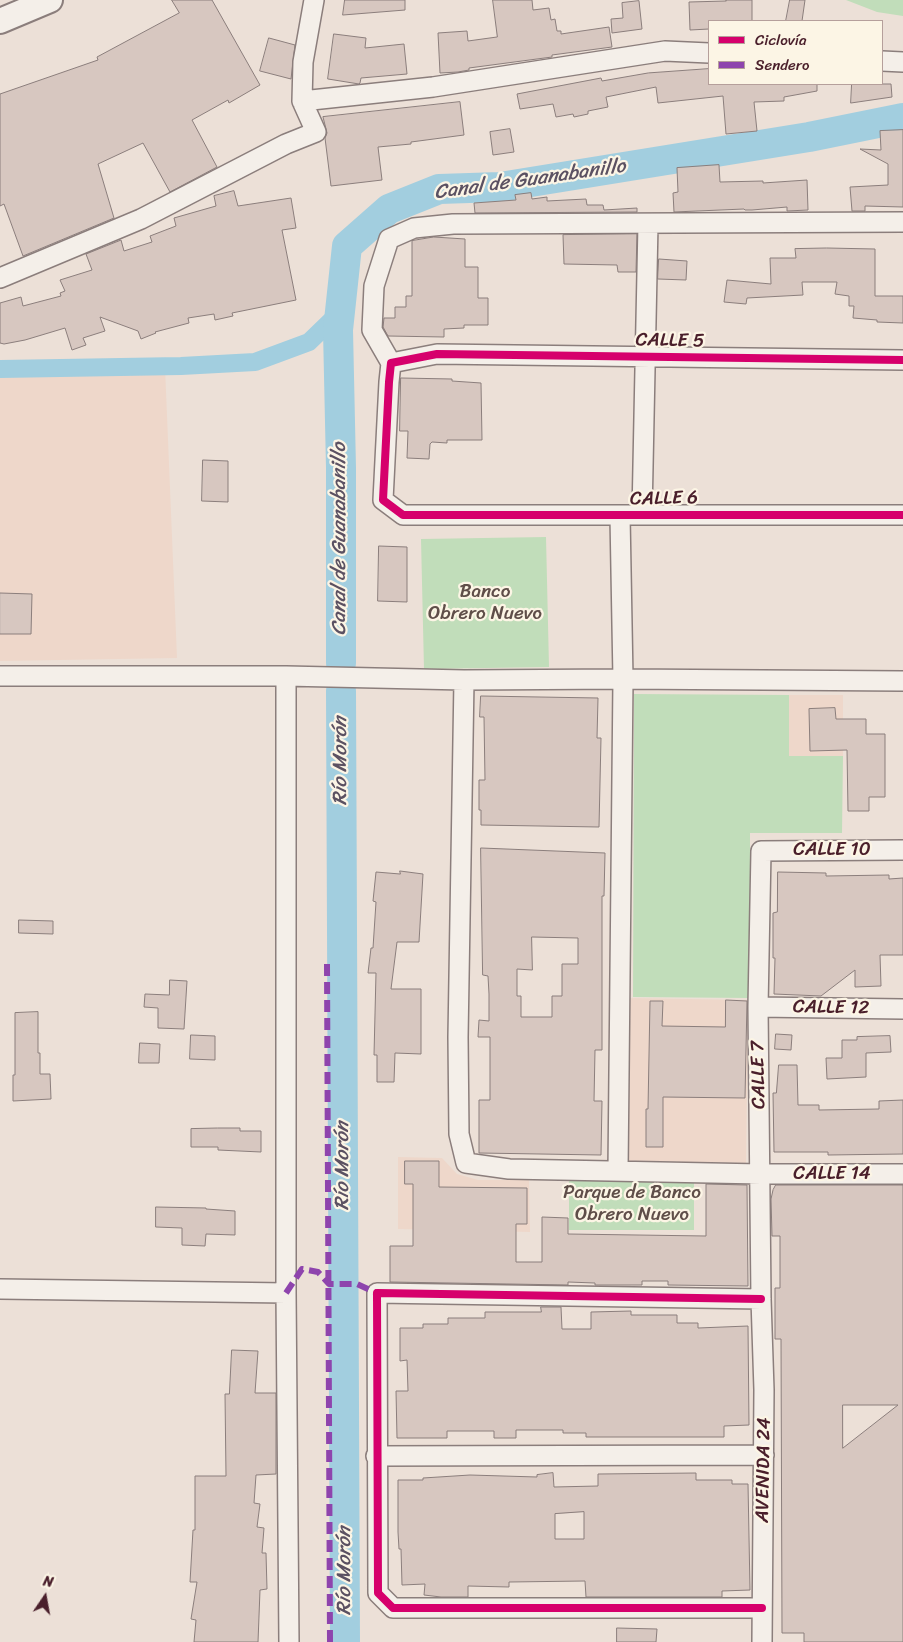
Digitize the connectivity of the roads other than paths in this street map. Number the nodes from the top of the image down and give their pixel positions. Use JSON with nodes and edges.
{"nodes":[{"id":1,"x":50,"y":0,"type":"edge"},
{"id":2,"x":314,"y":0,"type":"edge"},
{"id":3,"x":0,"y":21,"type":"edge"},
{"id":4,"x":708,"y":53,"type":"edge"},
{"id":5,"x":883,"y":61,"type":"edge"},
{"id":6,"x":903,"y":62,"type":"edge"},
{"id":7,"x":302,"y":101,"type":"junction"},
{"id":8,"x":903,"y":222,"type":"edge"},
{"id":9,"x":648,"y":224,"type":"junction"},
{"id":10,"x":0,"y":278,"type":"edge"},
{"id":11,"x":645,"y":357,"type":"junction"},
{"id":12,"x":903,"y":360,"type":"edge"},
{"id":13,"x":391,"y":363,"type":"junction"},
{"id":14,"x":642,"y":514,"type":"junction"},
{"id":15,"x":903,"y":515,"type":"edge"},
{"id":16,"x":620,"y":516,"type":"junction"},
{"id":17,"x":0,"y":676,"type":"edge"},
{"id":18,"x":286,"y":676,"type":"junction"},
{"id":19,"x":623,"y":679,"type":"junction"},
{"id":20,"x":464,"y":680,"type":"junction"},
{"id":21,"x":903,"y":681,"type":"edge"},
{"id":22,"x":903,"y":850,"type":"edge"},
{"id":23,"x":761,"y":851,"type":"joint"},
{"id":24,"x":758,"y":1007,"type":"junction"},
{"id":25,"x":903,"y":1009,"type":"edge"},
{"id":26,"x":618,"y":1171,"type":"junction"},
{"id":27,"x":761,"y":1174,"type":"junction"},
{"id":28,"x":903,"y":1174,"type":"edge"},
{"id":29,"x":0,"y":1289,"type":"edge"},
{"id":30,"x":286,"y":1292,"type":"junction"},
{"id":31,"x":761,"y":1299,"type":"junction"},
{"id":32,"x":764,"y":1455,"type":"junction"},
{"id":33,"x":376,"y":1456,"type":"junction"},
{"id":34,"x":762,"y":1608,"type":"junction"},
{"id":35,"x":289,"y":1642,"type":"edge"},
{"id":36,"x":762,"y":1642,"type":"edge"}],
"edges":[{"from":1,"to":3,"type":"main road"},
{"from":2,"to":7,"type":"street"},
{"from":4,"to":7,"type":"street"},
{"from":5,"to":6,"type":"street"},
{"from":7,"to":10,"type":"street"},
{"from":8,"to":9,"type":"street"},
{"from":9,"to":11,"type":"street"},
{"from":9,"to":13,"type":"street"},
{"from":11,"to":12,"type":"street","name":"CALLE 5"},
{"from":11,"to":13,"type":"street","name":"CALLE 5"},
{"from":11,"to":14,"type":"street"},
{"from":13,"to":16,"type":"street","name":"CALLE 6"},
{"from":14,"to":15,"type":"street","name":"CALLE 6"},
{"from":14,"to":16,"type":"street","name":"CALLE 6"},
{"from":16,"to":19,"type":"street"},
{"from":17,"to":18,"type":"street"},
{"from":18,"to":20,"type":"street"},
{"from":18,"to":30,"type":"street"},
{"from":19,"to":20,"type":"street"},
{"from":19,"to":21,"type":"street"},
{"from":19,"to":26,"type":"street"},
{"from":20,"to":26,"type":"street","name":"CALLE 14"},
{"from":22,"to":23,"type":"street","name":"CALLE 10"},
{"from":23,"to":24,"type":"street","name":"CALLE 7"},
{"from":24,"to":25,"type":"street","name":"CALLE 12"},
{"from":24,"to":27,"type":"street","name":"CALLE 7"},
{"from":26,"to":27,"type":"street","name":"CALLE 14"},
{"from":27,"to":28,"type":"street","name":"CALLE 14"},
{"from":27,"to":31,"type":"street","name":"CALLE 7"},
{"from":29,"to":30,"type":"street"},
{"from":30,"to":35,"type":"street"},
{"from":31,"to":32,"type":"street","name":"AVENIDA 24"},
{"from":31,"to":33,"type":"street"},
{"from":32,"to":33,"type":"street"},
{"from":32,"to":34,"type":"street","name":"AVENIDA 24"},
{"from":33,"to":34,"type":"street"},
{"from":34,"to":36,"type":"street","name":"AVENIDA 24"}]}
